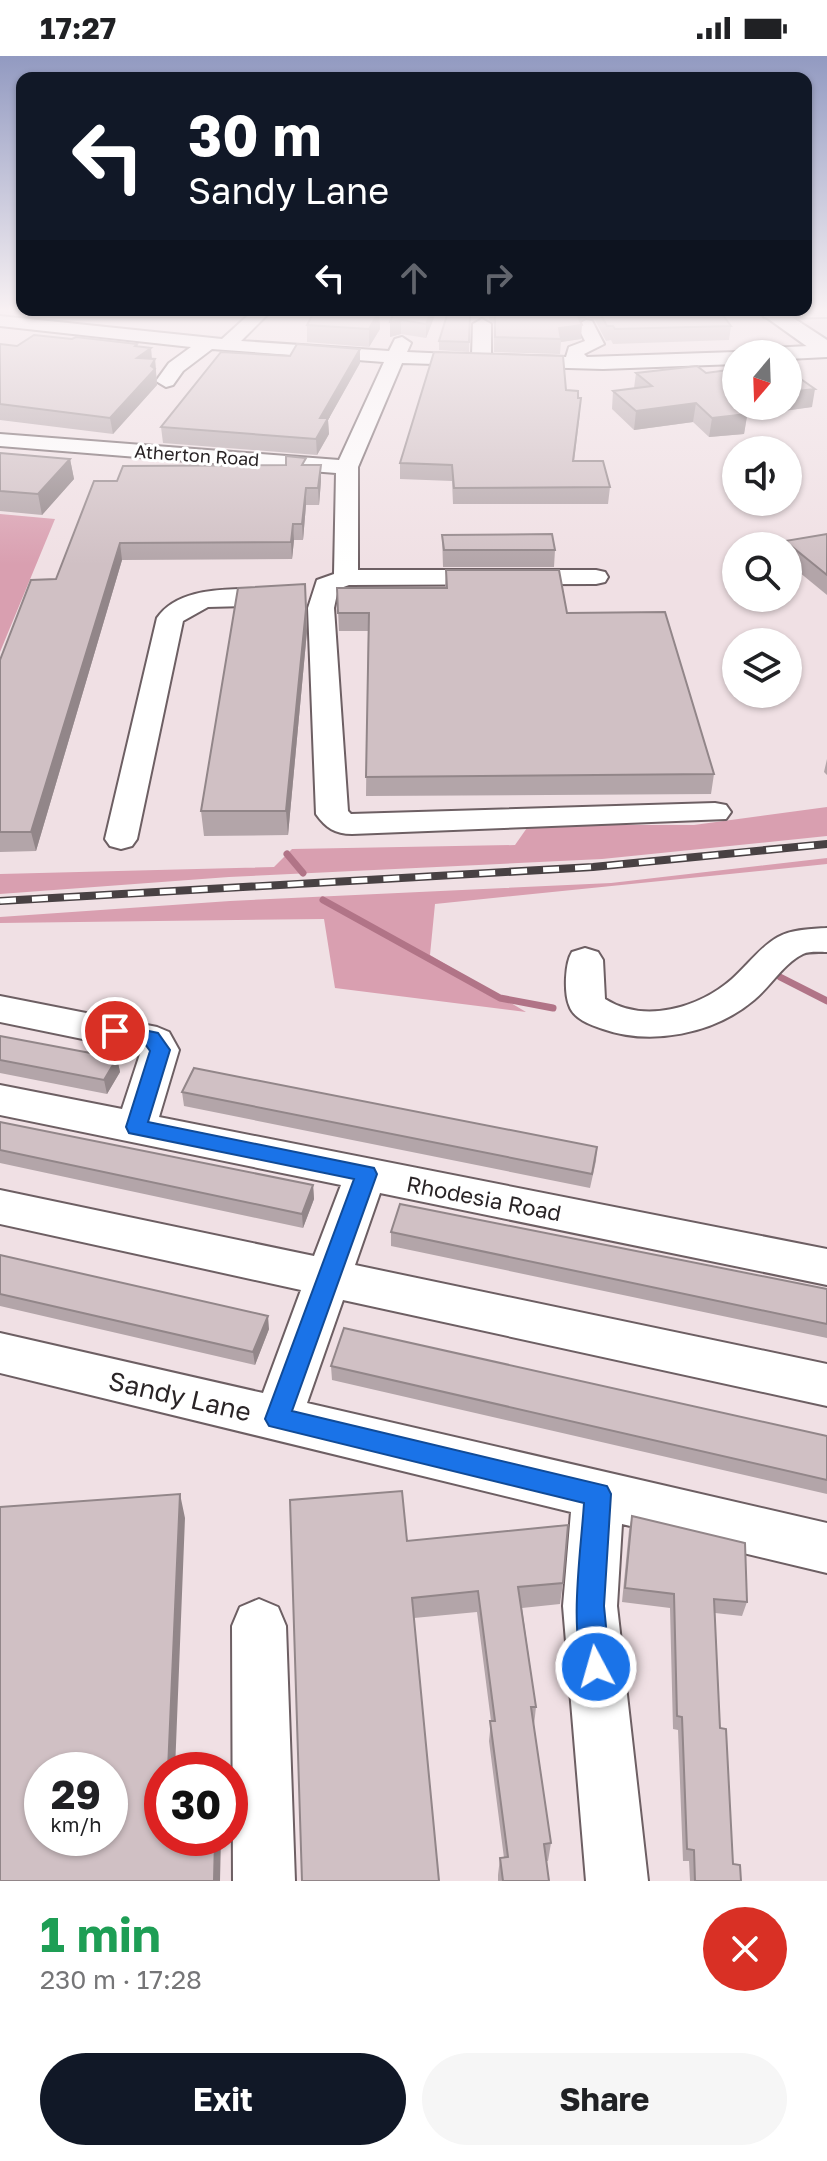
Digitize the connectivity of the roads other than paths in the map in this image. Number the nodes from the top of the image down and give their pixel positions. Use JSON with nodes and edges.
{"nodes":[{"id":1,"x":379,"y":395,"type":"edge"},
{"id":2,"x":0,"y":440,"type":"edge"},
{"id":3,"x":347,"y":467,"type":"junction"},
{"id":4,"x":596,"y":577,"type":"dead end"},
{"id":5,"x":334,"y":586,"type":"junction"},
{"id":6,"x":715,"y":812,"type":"dead end"},
{"id":7,"x":121,"y":839,"type":"dead end"},
{"id":8,"x":827,"y":940,"type":"edge"},
{"id":9,"x":585,"y":960,"type":"dead end"},
{"id":10,"x":0,"y":1009,"type":"edge"},
{"id":11,"x":0,"y":1100,"type":"edge"},
{"id":12,"x":136,"y":1127,"type":"junction"},
{"id":13,"x":366,"y":1174,"type":"junction"},
{"id":14,"x":0,"y":1207,"type":"edge"},
{"id":15,"x":827,"y":1267,"type":"edge"},
{"id":16,"x":329,"y":1278,"type":"junction"},
{"id":17,"x":0,"y":1353,"type":"edge"},
{"id":18,"x":827,"y":1385,"type":"edge"},
{"id":19,"x":277,"y":1419,"type":"junction"},
{"id":20,"x":598,"y":1494,"type":"junction"},
{"id":21,"x":827,"y":1548,"type":"edge"},
{"id":22,"x":259,"y":1626,"type":"dead end"},
{"id":23,"x":264,"y":1881,"type":"edge"},
{"id":24,"x":617,"y":1881,"type":"edge"}],
"edges":[{"from":1,"to":3,"type":"street"},
{"from":2,"to":3,"type":"street","name":"Atherton Road"},
{"from":3,"to":5,"type":"street"},
{"from":4,"to":5,"type":"street"},
{"from":5,"to":6,"type":"street"},
{"from":5,"to":7,"type":"street"},
{"from":8,"to":9,"type":"street"},
{"from":10,"to":12,"type":"street"},
{"from":11,"to":12,"type":"street","name":"Rhodesia Road"},
{"from":12,"to":13,"type":"street","name":"Rhodesia Road"},
{"from":13,"to":15,"type":"street","name":"Rhodesia Road"},
{"from":13,"to":16,"type":"street"},
{"from":14,"to":16,"type":"street"},
{"from":16,"to":18,"type":"street"},
{"from":16,"to":19,"type":"street"},
{"from":17,"to":19,"type":"street","name":"Sandy Lane"},
{"from":19,"to":20,"type":"street","name":"Sandy Lane"},
{"from":20,"to":21,"type":"street","name":"Sandy Lane"},
{"from":20,"to":24,"type":"street"},
{"from":22,"to":23,"type":"street"}]}
